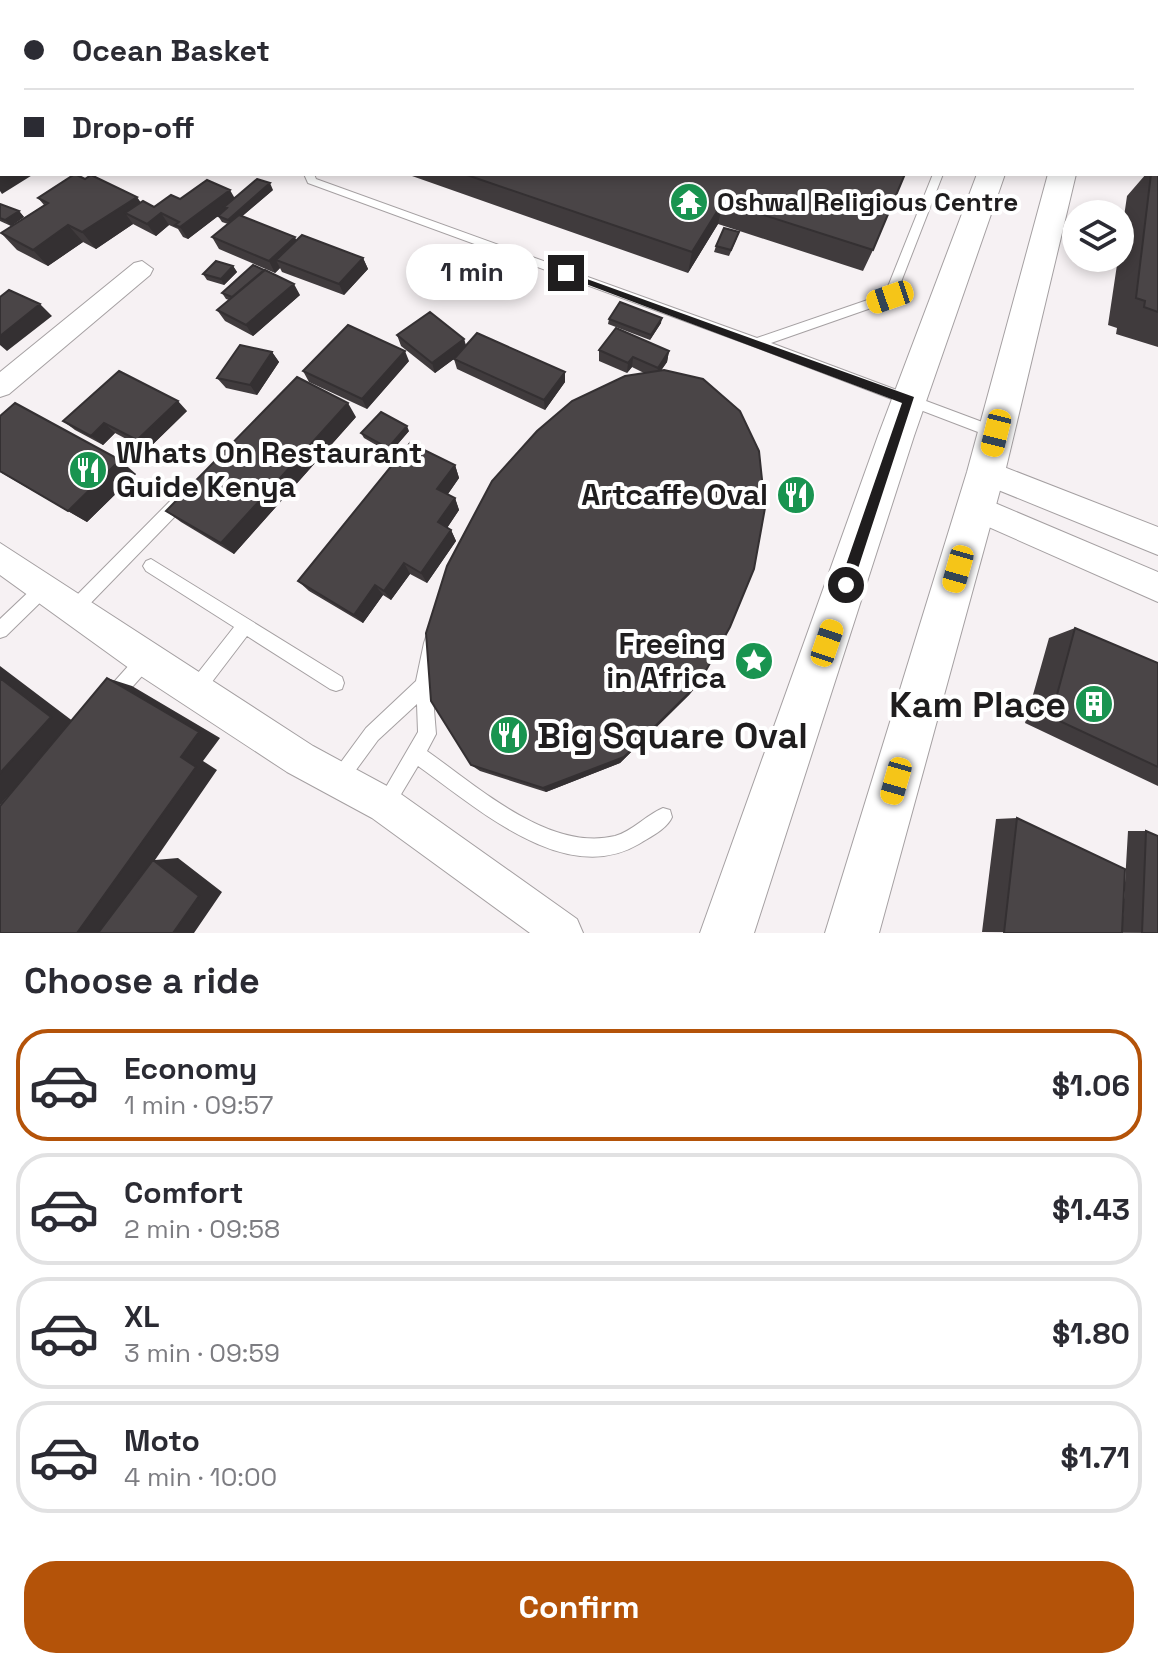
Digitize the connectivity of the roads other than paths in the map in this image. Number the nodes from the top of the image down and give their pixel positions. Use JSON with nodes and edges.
{"nodes":[{"id":1,"x":310,"y":176,"type":"edge"},
{"id":2,"x":937,"y":176,"type":"edge"},
{"id":3,"x":990,"y":176,"type":"edge"},
{"id":4,"x":1061,"y":176,"type":"edge"},
{"id":5,"x":142,"y":269,"type":"dead end"},
{"id":6,"x":757,"y":343,"type":"junction"},
{"id":7,"x":0,"y":387,"type":"edge"},
{"id":8,"x":909,"y":400,"type":"junction"},
{"id":9,"x":996,"y":433,"type":"junction"},
{"id":10,"x":193,"y":487,"type":"edge"},
{"id":11,"x":981,"y":490,"type":"junction"},
{"id":12,"x":1158,"y":541,"type":"edge"},
{"id":13,"x":0,"y":557,"type":"edge"},
{"id":14,"x":151,"y":566,"type":"dead end"},
{"id":15,"x":45,"y":587,"type":"junction"},
{"id":16,"x":1158,"y":587,"type":"edge"},
{"id":17,"x":75,"y":608,"type":"junction"},
{"id":18,"x":245,"y":626,"type":"junction"},
{"id":19,"x":0,"y":630,"type":"edge"},
{"id":20,"x":432,"y":643,"type":"edge"},
{"id":21,"x":145,"y":659,"type":"junction"},
{"id":22,"x":336,"y":683,"type":"dead end"},
{"id":23,"x":424,"y":685,"type":"junction"},
{"id":24,"x":196,"y":689,"type":"junction"},
{"id":25,"x":93,"y":718,"type":"edge"},
{"id":26,"x":415,"y":753,"type":"junction"},
{"id":27,"x":337,"y":781,"type":"junction"},
{"id":28,"x":385,"y":805,"type":"junction"},
{"id":29,"x":663,"y":817,"type":"dead end"},
{"id":30,"x":563,"y":933,"type":"edge"},
{"id":31,"x":727,"y":933,"type":"edge"},
{"id":32,"x":852,"y":933,"type":"edge"}],
"edges":[{"from":1,"to":6,"type":"lane"},
{"from":2,"to":6,"type":"lane"},
{"from":3,"to":8,"type":"street"},
{"from":4,"to":9,"type":"street"},
{"from":5,"to":7,"type":"street"},
{"from":6,"to":8,"type":"lane"},
{"from":8,"to":9,"type":"lane"},
{"from":8,"to":31,"type":"street"},
{"from":9,"to":11,"type":"street"},
{"from":10,"to":17,"type":"lane"},
{"from":11,"to":12,"type":"street"},
{"from":11,"to":16,"type":"street"},
{"from":11,"to":32,"type":"street"},
{"from":13,"to":15,"type":"street"},
{"from":14,"to":18,"type":"lane"},
{"from":15,"to":17,"type":"street"},
{"from":15,"to":19,"type":"lane"},
{"from":17,"to":21,"type":"street"},
{"from":18,"to":22,"type":"lane"},
{"from":18,"to":24,"type":"lane"},
{"from":20,"to":23,"type":"lane"},
{"from":21,"to":24,"type":"street"},
{"from":21,"to":25,"type":"lane"},
{"from":23,"to":26,"type":"lane"},
{"from":23,"to":27,"type":"lane"},
{"from":24,"to":27,"type":"street"},
{"from":26,"to":28,"type":"lane"},
{"from":26,"to":29,"type":"lane"},
{"from":27,"to":28,"type":"street"},
{"from":28,"to":30,"type":"street"}]}
